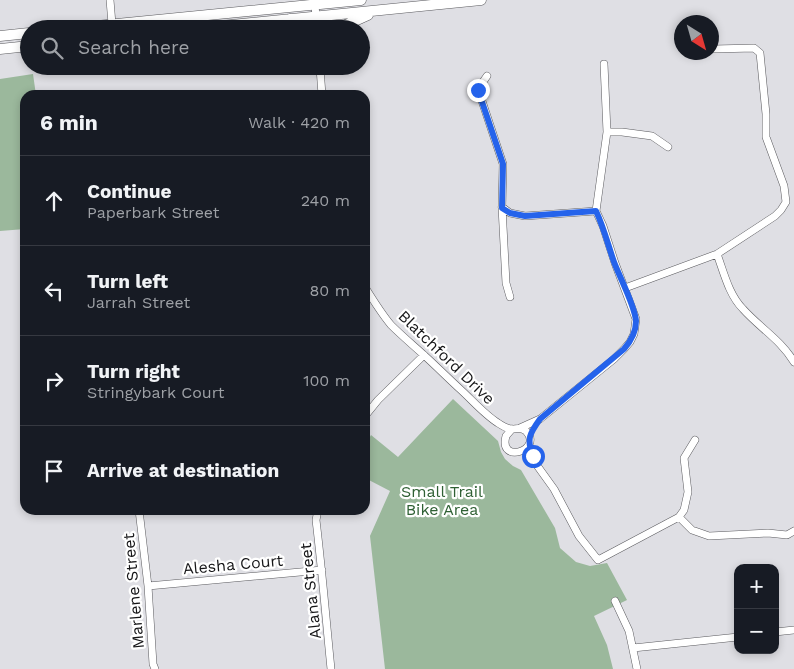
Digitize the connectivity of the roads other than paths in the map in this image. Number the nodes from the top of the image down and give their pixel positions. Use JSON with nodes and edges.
{"nodes":[{"id":1,"x":110,"y":0,"type":"edge"},
{"id":2,"x":361,"y":0,"type":"edge"},
{"id":3,"x":481,"y":0,"type":"edge"},
{"id":4,"x":315,"y":5,"type":"junction"},
{"id":5,"x":381,"y":10,"type":"junction"},
{"id":6,"x":316,"y":16,"type":"junction"},
{"id":7,"x":290,"y":19,"type":"joint"},
{"id":8,"x":112,"y":20,"type":"edge"},
{"id":9,"x":155,"y":20,"type":"edge"},
{"id":10,"x":280,"y":20,"type":"edge"},
{"id":11,"x":316,"y":20,"type":"edge"},
{"id":12,"x":358,"y":20,"type":"edge"},
{"id":13,"x":20,"y":34,"type":"edge"},
{"id":14,"x":0,"y":36,"type":"edge"},
{"id":15,"x":20,"y":47,"type":"edge"},
{"id":16,"x":719,"y":49,"type":"edge"},
{"id":17,"x":0,"y":50,"type":"edge"},
{"id":18,"x":604,"y":64,"type":"dead end"},
{"id":19,"x":320,"y":75,"type":"edge"},
{"id":20,"x":487,"y":76,"type":"dead end"},
{"id":21,"x":321,"y":90,"type":"edge"},
{"id":22,"x":607,"y":132,"type":"junction"},
{"id":23,"x":668,"y":147,"type":"dead end"},
{"id":24,"x":502,"y":208,"type":"junction"},
{"id":25,"x":596,"y":211,"type":"junction"},
{"id":26,"x":717,"y":254,"type":"junction"},
{"id":27,"x":625,"y":288,"type":"junction"},
{"id":28,"x":370,"y":294,"type":"edge"},
{"id":29,"x":510,"y":297,"type":"dead end"},
{"id":30,"x":424,"y":355,"type":"junction"},
{"id":31,"x":794,"y":362,"type":"edge"},
{"id":32,"x":370,"y":410,"type":"edge"},
{"id":33,"x":540,"y":419,"type":"junction"},
{"id":34,"x":495,"y":421,"type":"junction"},
{"id":35,"x":520,"y":428,"type":"junction"},
{"id":36,"x":512,"y":429,"type":"junction"},
{"id":37,"x":505,"y":439,"type":"junction"},
{"id":38,"x":695,"y":440,"type":"dead end"},
{"id":39,"x":529,"y":441,"type":"junction"},
{"id":40,"x":520,"y":452,"type":"junction"},
{"id":41,"x":536,"y":464,"type":"junction"},
{"id":42,"x":140,"y":515,"type":"edge"},
{"id":43,"x":317,"y":515,"type":"edge"},
{"id":44,"x":679,"y":517,"type":"junction"},
{"id":45,"x":794,"y":531,"type":"edge"},
{"id":46,"x":322,"y":570,"type":"junction"},
{"id":47,"x":148,"y":586,"type":"junction"},
{"id":48,"x":615,"y":601,"type":"dead end"},
{"id":49,"x":794,"y":630,"type":"edge"},
{"id":50,"x":779,"y":632,"type":"edge"},
{"id":51,"x":734,"y":636,"type":"edge"},
{"id":52,"x":633,"y":648,"type":"junction"},
{"id":53,"x":155,"y":669,"type":"edge"},
{"id":54,"x":331,"y":669,"type":"edge"},
{"id":55,"x":637,"y":669,"type":"edge"}],
"edges":[{"from":1,"to":8,"type":"street"},
{"from":2,"to":4,"type":"main road"},
{"from":3,"to":5,"type":"main road"},
{"from":4,"to":6,"type":"street"},
{"from":4,"to":9,"type":"main road"},
{"from":5,"to":6,"type":"main road"},
{"from":5,"to":12,"type":"main road"},
{"from":6,"to":7,"type":"main road"},
{"from":6,"to":11,"type":"street"},
{"from":7,"to":10,"type":"main road"},
{"from":13,"to":14,"type":"main road"},
{"from":15,"to":17,"type":"main road"},
{"from":16,"to":26,"type":"street"},
{"from":18,"to":22,"type":"street"},
{"from":19,"to":21,"type":"street"},
{"from":20,"to":24,"type":"street"},
{"from":22,"to":23,"type":"street"},
{"from":22,"to":25,"type":"street"},
{"from":24,"to":25,"type":"street"},
{"from":24,"to":29,"type":"street"},
{"from":25,"to":27,"type":"street"},
{"from":26,"to":27,"type":"street"},
{"from":26,"to":31,"type":"street"},
{"from":27,"to":33,"type":"street"},
{"from":28,"to":30,"type":"street","name":"Blatchford Drive"},
{"from":30,"to":32,"type":"street"},
{"from":30,"to":34,"type":"street","name":"Blatchford Drive"},
{"from":33,"to":35,"type":"street"},
{"from":33,"to":39,"type":"street"},
{"from":34,"to":36,"type":"street","name":"Blatchford Drive"},
{"from":34,"to":37,"type":"street","name":"Blatchford Drive"},
{"from":35,"to":36,"type":"street"},
{"from":35,"to":39,"type":"street"},
{"from":36,"to":37,"type":"street"},
{"from":37,"to":40,"type":"street"},
{"from":38,"to":44,"type":"street"},
{"from":39,"to":40,"type":"street"},
{"from":39,"to":41,"type":"street"},
{"from":40,"to":41,"type":"street"},
{"from":41,"to":44,"type":"street"},
{"from":42,"to":47,"type":"street","name":"Marlene Street"},
{"from":43,"to":46,"type":"street","name":"Alana Street"},
{"from":44,"to":45,"type":"street"},
{"from":46,"to":47,"type":"street","name":"Alesha Court"},
{"from":46,"to":54,"type":"street","name":"Alana Street"},
{"from":47,"to":53,"type":"street","name":"Marlene Street"},
{"from":48,"to":52,"type":"street"},
{"from":49,"to":50,"type":"street"},
{"from":51,"to":52,"type":"street"},
{"from":52,"to":55,"type":"street"}]}
